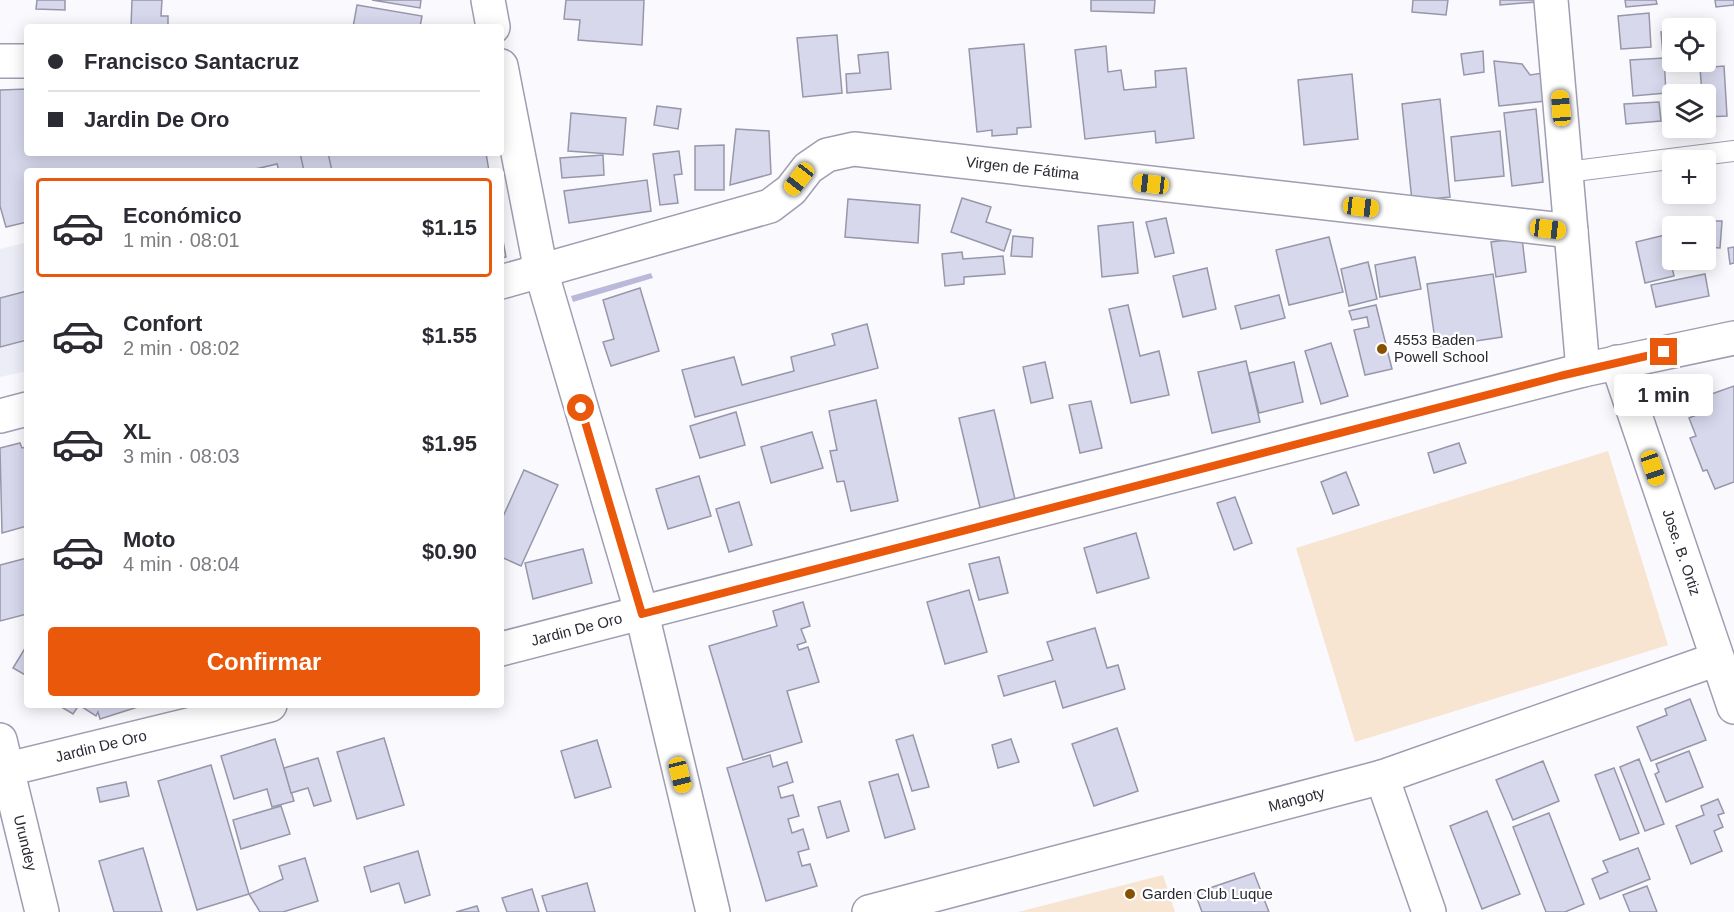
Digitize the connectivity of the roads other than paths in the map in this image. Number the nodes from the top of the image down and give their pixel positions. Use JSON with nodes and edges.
{"nodes":[{"id":1,"x":488,"y":0,"type":"edge"},
{"id":2,"x":1551,"y":0,"type":"edge"},
{"id":3,"x":492,"y":24,"type":"edge"},
{"id":4,"x":0,"y":61,"type":"edge"},
{"id":5,"x":24,"y":61,"type":"edge"},
{"id":6,"x":504,"y":81,"type":"edge"},
{"id":7,"x":1734,"y":151,"type":"edge"},
{"id":8,"x":1567,"y":172,"type":"junction"},
{"id":9,"x":1571,"y":231,"type":"junction"},
{"id":10,"x":541,"y":271,"type":"junction"},
{"id":11,"x":504,"y":281,"type":"edge"},
{"id":12,"x":1734,"y":338,"type":"edge"},
{"id":13,"x":1617,"y":362,"type":"junction"},
{"id":14,"x":1583,"y":370,"type":"junction"},
{"id":15,"x":24,"y":410,"type":"edge"},
{"id":16,"x":0,"y":416,"type":"edge"},
{"id":17,"x":642,"y":614,"type":"junction"},
{"id":18,"x":504,"y":648,"type":"edge"},
{"id":19,"x":1717,"y":658,"type":"junction"},
{"id":20,"x":1734,"y":707,"type":"edge"},
{"id":21,"x":255,"y":708,"type":"edge"},
{"id":22,"x":2,"y":760,"type":"edge"},
{"id":23,"x":1382,"y":777,"type":"junction"},
{"id":24,"x":42,"y":912,"type":"edge"},
{"id":25,"x":713,"y":912,"type":"edge"},
{"id":26,"x":869,"y":912,"type":"edge"},
{"id":27,"x":1429,"y":912,"type":"edge"}],
"edges":[{"from":1,"to":3,"type":"street"},
{"from":2,"to":8,"type":"street"},
{"from":4,"to":5,"type":"street"},
{"from":6,"to":10,"type":"street"},
{"from":7,"to":8,"type":"lane"},
{"from":8,"to":9,"type":"street"},
{"from":9,"to":10,"type":"street","name":"Virgen de Fátima"},
{"from":9,"to":14,"type":"street"},
{"from":10,"to":11,"type":"street","name":"Virgen de Fátima"},
{"from":10,"to":17,"type":"street"},
{"from":12,"to":13,"type":"street","name":"Jardin De Oro"},
{"from":13,"to":14,"type":"street","name":"Jardin De Oro"},
{"from":13,"to":19,"type":"street","name":"Jose. B. Ortiz"},
{"from":14,"to":17,"type":"street","name":"Jardin De Oro"},
{"from":15,"to":16,"type":"street"},
{"from":17,"to":18,"type":"street","name":"Jardin De Oro"},
{"from":17,"to":25,"type":"street"},
{"from":19,"to":20,"type":"street","name":"Jose. B. Ortiz"},
{"from":19,"to":23,"type":"street","name":"Mangoty"},
{"from":21,"to":22,"type":"street","name":"Jardin De Oro"},
{"from":22,"to":24,"type":"street","name":"Urundey"},
{"from":23,"to":26,"type":"street","name":"Mangoty"},
{"from":23,"to":27,"type":"street"}]}
